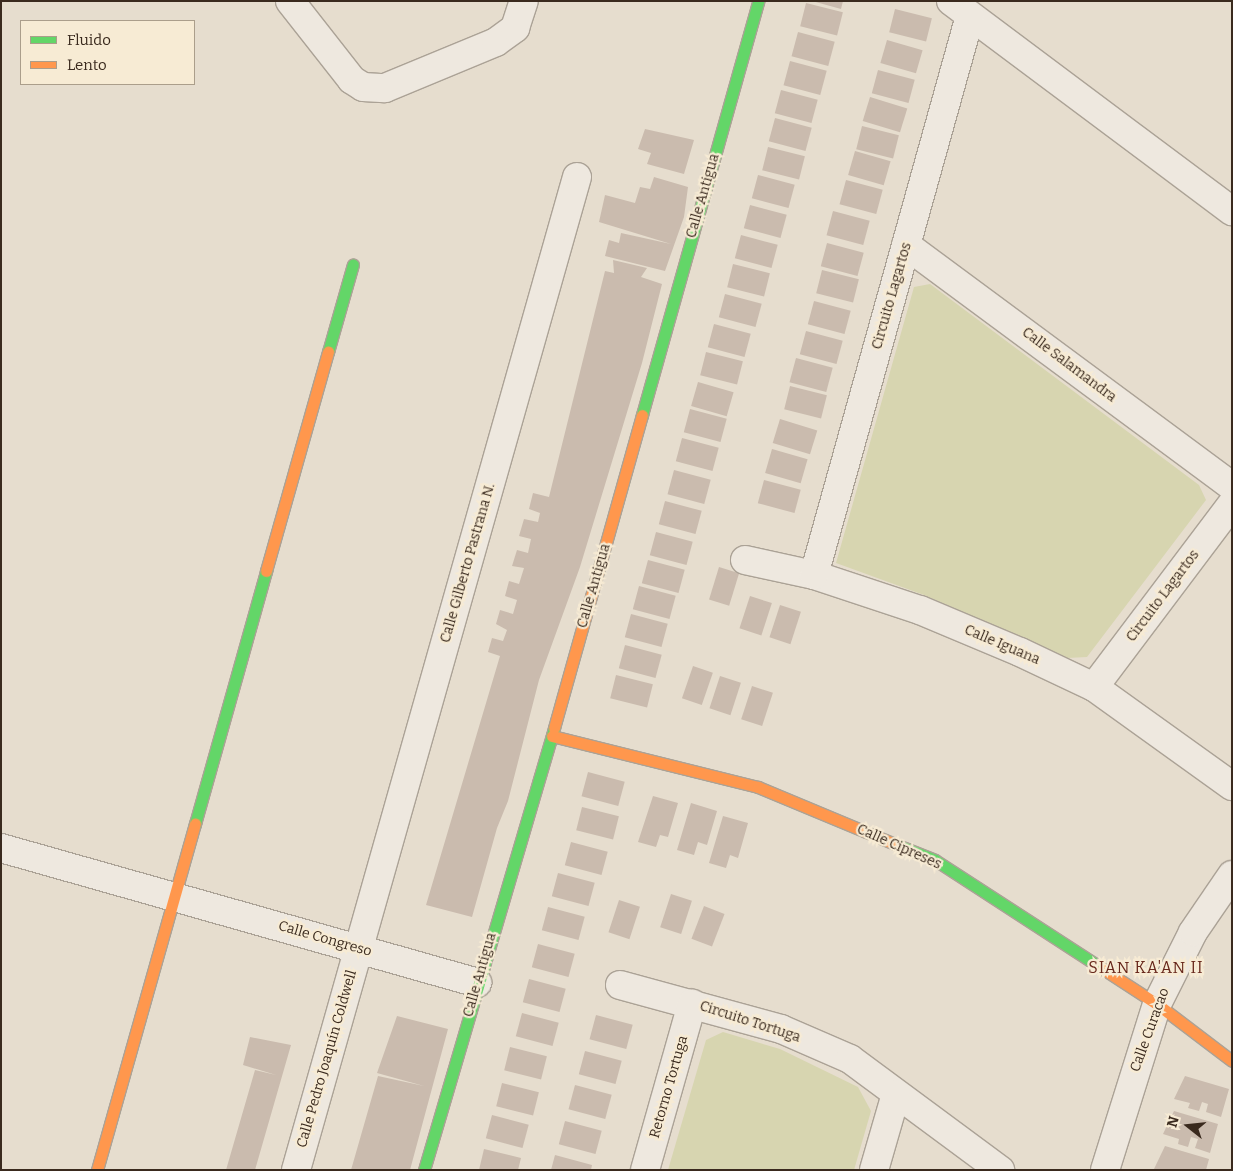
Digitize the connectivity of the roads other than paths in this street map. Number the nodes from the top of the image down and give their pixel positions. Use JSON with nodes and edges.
{"nodes":[{"id":1,"x":290,"y":1,"type":"edge"},
{"id":2,"x":524,"y":1,"type":"edge"},
{"id":3,"x":758,"y":1,"type":"edge"},
{"id":4,"x":960,"y":9,"type":"edge"},
{"id":5,"x":577,"y":177,"type":"dead end"},
{"id":6,"x":1232,"y":211,"type":"edge"},
{"id":7,"x":906,"y":244,"type":"junction"},
{"id":8,"x":353,"y":264,"type":"dead end"},
{"id":9,"x":1232,"y":486,"type":"edge"},
{"id":10,"x":1232,"y":504,"type":"edge"},
{"id":11,"x":745,"y":560,"type":"dead end"},
{"id":12,"x":814,"y":576,"type":"junction"},
{"id":13,"x":1094,"y":687,"type":"junction"},
{"id":14,"x":552,"y":736,"type":"junction"},
{"id":15,"x":1232,"y":786,"type":"edge"},
{"id":16,"x":1,"y":848,"type":"edge"},
{"id":17,"x":1232,"y":875,"type":"edge"},
{"id":18,"x":173,"y":896,"type":"junction"},
{"id":19,"x":358,"y":949,"type":"junction"},
{"id":20,"x":477,"y":983,"type":"junction"},
{"id":21,"x":620,"y":985,"type":"dead end"},
{"id":22,"x":692,"y":1004,"type":"junction"},
{"id":23,"x":1157,"y":1004,"type":"junction"},
{"id":24,"x":1232,"y":1061,"type":"edge"},
{"id":25,"x":896,"y":1094,"type":"junction"},
{"id":26,"x":97,"y":1170,"type":"edge"},
{"id":27,"x":296,"y":1170,"type":"edge"},
{"id":28,"x":424,"y":1170,"type":"edge"},
{"id":29,"x":645,"y":1170,"type":"edge"},
{"id":30,"x":874,"y":1170,"type":"edge"},
{"id":31,"x":1000,"y":1170,"type":"edge"},
{"id":32,"x":1105,"y":1170,"type":"edge"}],
"edges":[{"from":1,"to":2,"type":"street"},
{"from":3,"to":14,"type":"street","name":"Calle Antigua"},
{"from":4,"to":6,"type":"street","name":"Circuito Lagartos"},
{"from":4,"to":7,"type":"street","name":"Circuito Lagartos"},
{"from":5,"to":19,"type":"street","name":"Calle Gilberto Pastrana N."},
{"from":7,"to":9,"type":"street","name":"Calle Salamandra"},
{"from":7,"to":12,"type":"street","name":"Circuito Lagartos"},
{"from":8,"to":18,"type":"street"},
{"from":10,"to":13,"type":"street","name":"Circuito Lagartos"},
{"from":11,"to":12,"type":"street","name":"Calle Iguana"},
{"from":12,"to":13,"type":"street","name":"Calle Iguana"},
{"from":13,"to":15,"type":"street","name":"Calle Iguana"},
{"from":14,"to":20,"type":"street","name":"Calle Antigua"},
{"from":14,"to":23,"type":"street","name":"Calle Cipreses"},
{"from":16,"to":18,"type":"street","name":"Calle Congreso"},
{"from":17,"to":23,"type":"street","name":"Calle Curacao"},
{"from":18,"to":19,"type":"street","name":"Calle Congreso"},
{"from":18,"to":26,"type":"street"},
{"from":19,"to":20,"type":"street","name":"Calle Congreso"},
{"from":19,"to":27,"type":"street","name":"Calle Pedro Joaquín Coldwell"},
{"from":20,"to":28,"type":"street","name":"Calle Antigua"},
{"from":21,"to":22,"type":"street","name":"Circuito Tortuga"},
{"from":22,"to":25,"type":"street","name":"Circuito Tortuga"},
{"from":22,"to":29,"type":"street","name":"Retorno Tortuga"},
{"from":23,"to":24,"type":"street","name":"Calle Cipreses"},
{"from":23,"to":32,"type":"street","name":"Calle Curacao"},
{"from":25,"to":30,"type":"street"},
{"from":25,"to":31,"type":"street","name":"Circuito Tortuga"}]}
